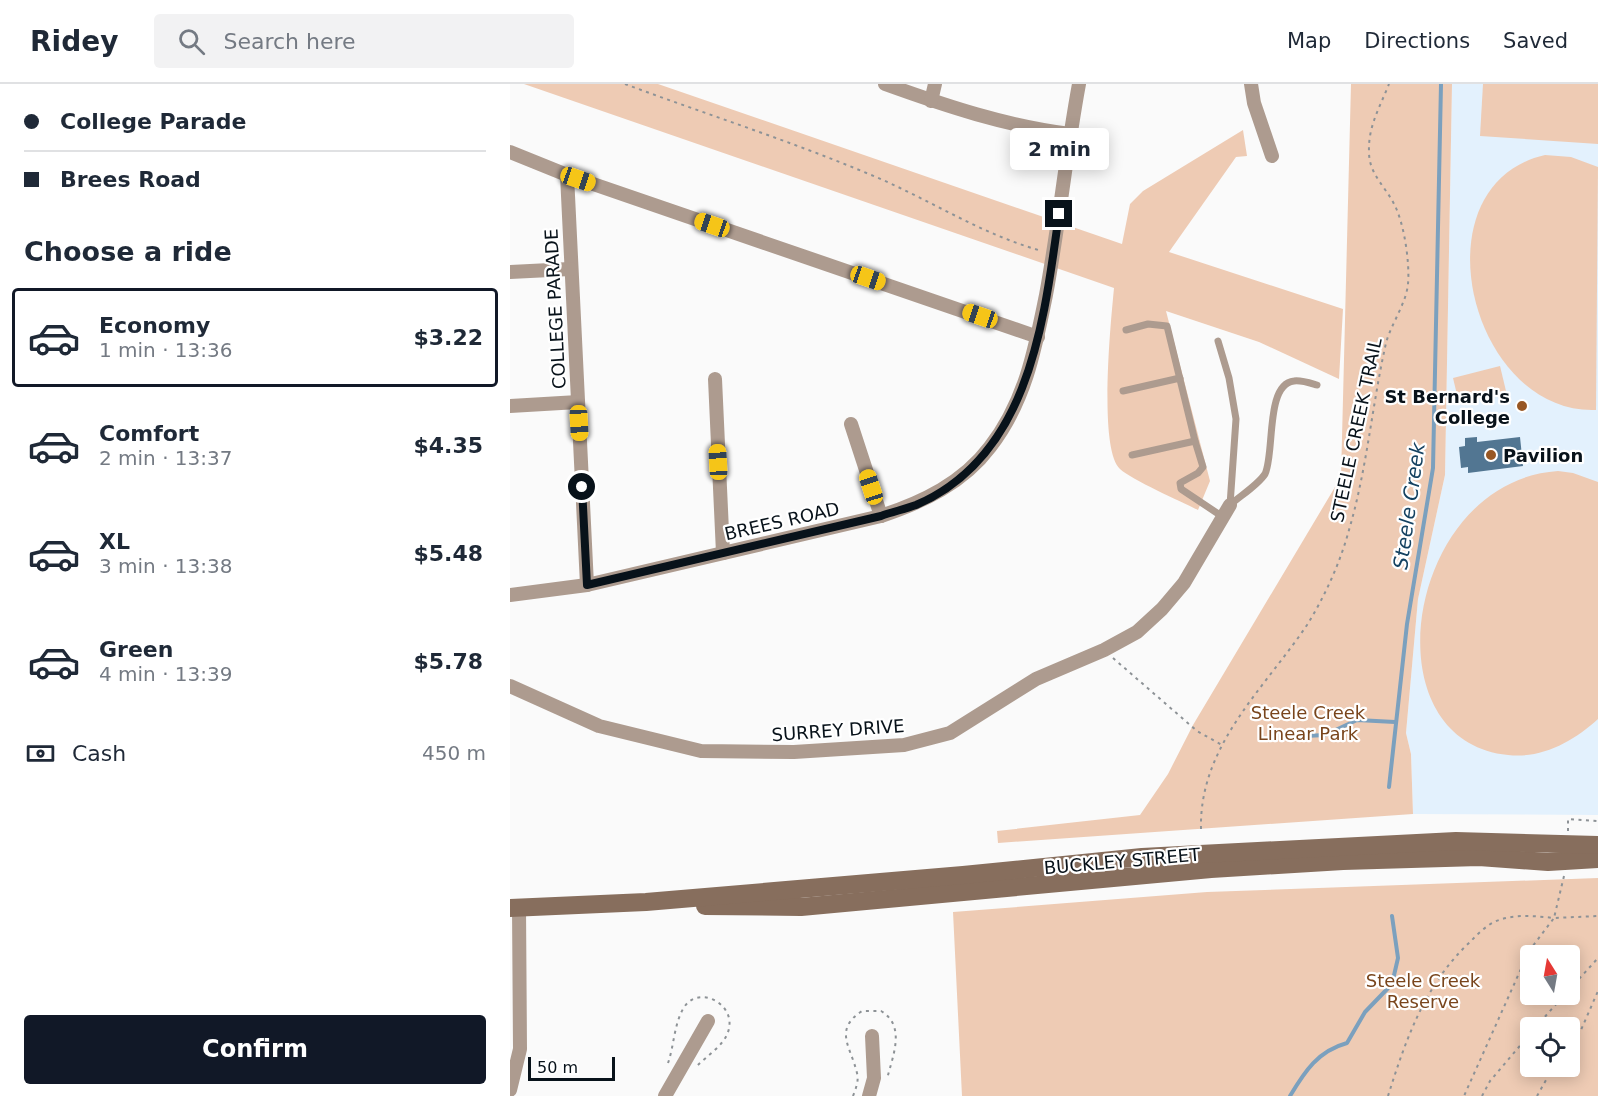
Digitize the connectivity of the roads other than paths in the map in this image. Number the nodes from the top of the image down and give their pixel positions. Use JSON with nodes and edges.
{"nodes":[{"id":1,"x":885,"y":84,"type":"edge"},
{"id":2,"x":935,"y":84,"type":"edge"},
{"id":3,"x":1079,"y":84,"type":"edge"},
{"id":4,"x":1251,"y":84,"type":"edge"},
{"id":5,"x":931,"y":101,"type":"junction"},
{"id":6,"x":1070,"y":134,"type":"junction"},
{"id":7,"x":510,"y":152,"type":"edge"},
{"id":8,"x":1272,"y":156,"type":"dead end"},
{"id":9,"x":567,"y":175,"type":"junction"},
{"id":10,"x":570,"y":269,"type":"junction"},
{"id":11,"x":510,"y":272,"type":"edge"},
{"id":12,"x":1126,"y":330,"type":"dead end"},
{"id":13,"x":1038,"y":336,"type":"junction"},
{"id":14,"x":1218,"y":341,"type":"dead end"},
{"id":15,"x":1180,"y":378,"type":"junction"},
{"id":16,"x":715,"y":379,"type":"dead end"},
{"id":17,"x":1317,"y":385,"type":"dead end"},
{"id":18,"x":1123,"y":391,"type":"dead end"},
{"id":19,"x":578,"y":402,"type":"junction"},
{"id":20,"x":510,"y":406,"type":"edge"},
{"id":21,"x":851,"y":424,"type":"dead end"},
{"id":22,"x":1195,"y":441,"type":"junction"},
{"id":23,"x":1132,"y":455,"type":"dead end"},
{"id":24,"x":1227,"y":511,"type":"junction"},
{"id":25,"x":881,"y":516,"type":"junction"},
{"id":26,"x":723,"y":553,"type":"junction"},
{"id":27,"x":587,"y":585,"type":"junction"},
{"id":28,"x":510,"y":595,"type":"edge"},
{"id":29,"x":510,"y":686,"type":"edge"},
{"id":30,"x":1598,"y":846,"type":"edge"},
{"id":31,"x":1598,"y":859,"type":"edge"},
{"id":32,"x":646,"y":902,"type":"junction"},
{"id":33,"x":515,"y":908,"type":"edge"},
{"id":34,"x":708,"y":1022,"type":"dead end"},
{"id":35,"x":872,"y":1036,"type":"dead end"},
{"id":36,"x":510,"y":1090,"type":"edge"},
{"id":37,"x":665,"y":1096,"type":"edge"},
{"id":38,"x":869,"y":1096,"type":"edge"}],
"edges":[{"from":1,"to":5,"type":"street"},
{"from":2,"to":5,"type":"street"},
{"from":3,"to":6,"type":"street","name":"BREES ROAD"},
{"from":4,"to":8,"type":"street"},
{"from":5,"to":6,"type":"street"},
{"from":6,"to":13,"type":"street","name":"BREES ROAD"},
{"from":7,"to":9,"type":"street"},
{"from":9,"to":10,"type":"street","name":"COLLEGE PARADE"},
{"from":9,"to":13,"type":"street"},
{"from":10,"to":11,"type":"street"},
{"from":10,"to":19,"type":"street","name":"COLLEGE PARADE"},
{"from":12,"to":15,"type":"lane"},
{"from":13,"to":25,"type":"street","name":"BREES ROAD"},
{"from":14,"to":24,"type":"lane"},
{"from":15,"to":18,"type":"lane"},
{"from":15,"to":22,"type":"lane"},
{"from":16,"to":26,"type":"street"},
{"from":17,"to":24,"type":"lane"},
{"from":19,"to":20,"type":"street"},
{"from":19,"to":27,"type":"street","name":"COLLEGE PARADE"},
{"from":21,"to":25,"type":"street"},
{"from":22,"to":23,"type":"lane"},
{"from":22,"to":24,"type":"lane"},
{"from":24,"to":29,"type":"street","name":"SURREY DRIVE"},
{"from":25,"to":26,"type":"street","name":"BREES ROAD"},
{"from":26,"to":27,"type":"street","name":"BREES ROAD"},
{"from":27,"to":28,"type":"street","name":"BREES ROAD"},
{"from":30,"to":32,"type":"main road","name":"BUCKLEY STREET"},
{"from":31,"to":32,"type":"main road","name":"BUCKLEY STREET"},
{"from":32,"to":33,"type":"main road","name":"BUCKLEY STREET"},
{"from":33,"to":36,"type":"street"},
{"from":34,"to":37,"type":"street"},
{"from":35,"to":38,"type":"street"}]}
